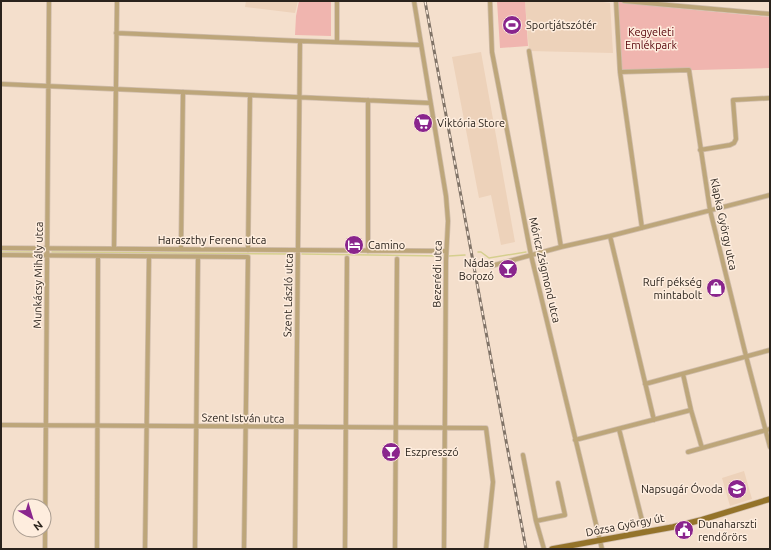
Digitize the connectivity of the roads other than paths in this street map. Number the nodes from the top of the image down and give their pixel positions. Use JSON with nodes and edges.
{"nodes":[{"id":1,"x":49,"y":1,"type":"edge"},
{"id":2,"x":117,"y":1,"type":"edge"},
{"id":3,"x":337,"y":1,"type":"edge"},
{"id":4,"x":414,"y":1,"type":"edge"},
{"id":5,"x":490,"y":1,"type":"edge"},
{"id":6,"x":616,"y":1,"type":"edge"},
{"id":7,"x":624,"y":1,"type":"edge"},
{"id":8,"x":770,"y":14,"type":"edge"},
{"id":9,"x":116,"y":33,"type":"junction"},
{"id":10,"x":300,"y":41,"type":"junction"},
{"id":11,"x":337,"y":42,"type":"junction"},
{"id":12,"x":421,"y":45,"type":"junction"},
{"id":13,"x":529,"y":51,"type":"dead end"},
{"id":14,"x":620,"y":72,"type":"junction"},
{"id":15,"x":1,"y":84,"type":"edge"},
{"id":16,"x":48,"y":86,"type":"junction"},
{"id":17,"x":116,"y":89,"type":"junction"},
{"id":18,"x":183,"y":92,"type":"junction"},
{"id":19,"x":250,"y":95,"type":"junction"},
{"id":20,"x":299,"y":97,"type":"junction"},
{"id":21,"x":770,"y":98,"type":"edge"},
{"id":22,"x":368,"y":100,"type":"junction"},
{"id":23,"x":430,"y":102,"type":"junction"},
{"id":24,"x":700,"y":150,"type":"junction"},
{"id":25,"x":770,"y":195,"type":"edge"},
{"id":26,"x":710,"y":210,"type":"junction"},
{"id":27,"x":642,"y":228,"type":"junction"},
{"id":28,"x":610,"y":236,"type":"junction"},
{"id":29,"x":561,"y":247,"type":"junction"},
{"id":30,"x":1,"y":248,"type":"edge"},
{"id":31,"x":48,"y":248,"type":"junction"},
{"id":32,"x":114,"y":249,"type":"junction"},
{"id":33,"x":181,"y":249,"type":"junction"},
{"id":34,"x":248,"y":250,"type":"junction"},
{"id":35,"x":298,"y":250,"type":"junction"},
{"id":36,"x":368,"y":251,"type":"junction"},
{"id":37,"x":446,"y":252,"type":"junction"},
{"id":38,"x":1,"y":255,"type":"edge"},
{"id":39,"x":531,"y":255,"type":"junction"},
{"id":40,"x":47,"y":256,"type":"junction"},
{"id":41,"x":98,"y":256,"type":"junction"},
{"id":42,"x":149,"y":257,"type":"junction"},
{"id":43,"x":198,"y":257,"type":"junction"},
{"id":44,"x":347,"y":258,"type":"dead end"},
{"id":45,"x":397,"y":260,"type":"dead end"},
{"id":46,"x":491,"y":266,"type":"dead end"},
{"id":47,"x":770,"y":350,"type":"edge"},
{"id":48,"x":746,"y":356,"type":"junction"},
{"id":49,"x":683,"y":374,"type":"junction"},
{"id":50,"x":645,"y":384,"type":"junction"},
{"id":51,"x":691,"y":410,"type":"junction"},
{"id":52,"x":654,"y":420,"type":"junction"},
{"id":53,"x":1,"y":425,"type":"edge"},
{"id":54,"x":45,"y":425,"type":"junction"},
{"id":55,"x":96,"y":425,"type":"junction"},
{"id":56,"x":146,"y":426,"type":"junction"},
{"id":57,"x":196,"y":426,"type":"junction"},
{"id":58,"x":246,"y":427,"type":"junction"},
{"id":59,"x":446,"y":427,"type":"junction"},
{"id":60,"x":295,"y":428,"type":"junction"},
{"id":61,"x":346,"y":428,"type":"junction"},
{"id":62,"x":395,"y":428,"type":"junction"},
{"id":63,"x":619,"y":429,"type":"junction"},
{"id":64,"x":768,"y":430,"type":"edge"},
{"id":65,"x":575,"y":440,"type":"junction"},
{"id":66,"x":770,"y":447,"type":"edge"},
{"id":67,"x":702,"y":448,"type":"junction"},
{"id":68,"x":688,"y":452,"type":"dead end"},
{"id":69,"x":523,"y":455,"type":"dead end"},
{"id":70,"x":558,"y":483,"type":"dead end"},
{"id":71,"x":770,"y":499,"type":"edge"},
{"id":72,"x":536,"y":521,"type":"junction"},
{"id":73,"x":645,"y":532,"type":"junction"},
{"id":74,"x":600,"y":540,"type":"junction"},
{"id":75,"x":45,"y":549,"type":"edge"},
{"id":76,"x":97,"y":549,"type":"edge"},
{"id":77,"x":145,"y":549,"type":"edge"},
{"id":78,"x":195,"y":549,"type":"edge"},
{"id":79,"x":244,"y":549,"type":"edge"},
{"id":80,"x":295,"y":549,"type":"edge"},
{"id":81,"x":346,"y":549,"type":"edge"},
{"id":82,"x":395,"y":549,"type":"edge"},
{"id":83,"x":444,"y":549,"type":"edge"},
{"id":84,"x":486,"y":549,"type":"edge"},
{"id":85,"x":544,"y":549,"type":"edge"},
{"id":86,"x":552,"y":549,"type":"edge"},
{"id":87,"x":602,"y":549,"type":"edge"}],
"edges":[{"from":1,"to":16,"type":"street","name":"Munkácsy Mihály utca"},
{"from":2,"to":9,"type":"street"},
{"from":3,"to":11,"type":"street"},
{"from":4,"to":12,"type":"street","name":"Bezerédi utca"},
{"from":5,"to":39,"type":"street","name":"Móricz Zsigmond utca"},
{"from":6,"to":14,"type":"street"},
{"from":7,"to":8,"type":"street"},
{"from":9,"to":10,"type":"street"},
{"from":9,"to":17,"type":"street"},
{"from":10,"to":11,"type":"street"},
{"from":10,"to":20,"type":"street","name":"Szent László utca"},
{"from":11,"to":12,"type":"street"},
{"from":12,"to":23,"type":"street","name":"Bezerédi utca"},
{"from":13,"to":29,"type":"street"},
{"from":14,"to":24,"type":"street","name":"Klapka György utca"},
{"from":14,"to":27,"type":"street"},
{"from":15,"to":16,"type":"street"},
{"from":16,"to":17,"type":"street"},
{"from":16,"to":31,"type":"street","name":"Munkácsy Mihály utca"},
{"from":17,"to":18,"type":"street"},
{"from":17,"to":32,"type":"street"},
{"from":18,"to":19,"type":"street"},
{"from":18,"to":33,"type":"street"},
{"from":19,"to":20,"type":"street"},
{"from":19,"to":34,"type":"street"},
{"from":20,"to":22,"type":"street"},
{"from":20,"to":35,"type":"street","name":"Szent László utca"},
{"from":21,"to":24,"type":"street"},
{"from":22,"to":23,"type":"street"},
{"from":22,"to":36,"type":"street"},
{"from":23,"to":37,"type":"street","name":"Bezerédi utca"},
{"from":24,"to":26,"type":"street","name":"Klapka György utca"},
{"from":25,"to":26,"type":"street"},
{"from":26,"to":27,"type":"street"},
{"from":26,"to":48,"type":"street","name":"Klapka György utca"},
{"from":27,"to":28,"type":"street"},
{"from":28,"to":29,"type":"street"},
{"from":28,"to":50,"type":"street"},
{"from":29,"to":39,"type":"street"},
{"from":30,"to":31,"type":"street","name":"Haraszthy Ferenc utca"},
{"from":31,"to":32,"type":"street","name":"Haraszthy Ferenc utca"},
{"from":31,"to":40,"type":"street","name":"Munkácsy Mihály utca"},
{"from":32,"to":33,"type":"street","name":"Haraszthy Ferenc utca"},
{"from":33,"to":34,"type":"street","name":"Haraszthy Ferenc utca"},
{"from":34,"to":35,"type":"street","name":"Haraszthy Ferenc utca"},
{"from":35,"to":36,"type":"street","name":"Haraszthy Ferenc utca"},
{"from":35,"to":60,"type":"street","name":"Szent László utca"},
{"from":36,"to":37,"type":"street","name":"Haraszthy Ferenc utca"},
{"from":37,"to":59,"type":"street","name":"Bezerédi utca"},
{"from":38,"to":40,"type":"street"},
{"from":39,"to":46,"type":"street"},
{"from":39,"to":65,"type":"street","name":"Móricz Zsigmond utca"},
{"from":40,"to":41,"type":"street"},
{"from":40,"to":54,"type":"street","name":"Munkácsy Mihály utca"},
{"from":41,"to":42,"type":"street"},
{"from":41,"to":55,"type":"street"},
{"from":42,"to":43,"type":"street"},
{"from":42,"to":56,"type":"street"},
{"from":43,"to":57,"type":"street"},
{"from":43,"to":58,"type":"street"},
{"from":44,"to":61,"type":"street"},
{"from":45,"to":62,"type":"street"},
{"from":47,"to":48,"type":"street"},
{"from":48,"to":49,"type":"street"},
{"from":48,"to":64,"type":"street","name":"Klapka György utca"},
{"from":49,"to":50,"type":"street"},
{"from":49,"to":51,"type":"street"},
{"from":50,"to":52,"type":"street"},
{"from":51,"to":52,"type":"street"},
{"from":51,"to":67,"type":"street"},
{"from":52,"to":63,"type":"street"},
{"from":53,"to":54,"type":"street","name":"Szent István utca"},
{"from":54,"to":55,"type":"street","name":"Szent István utca"},
{"from":54,"to":75,"type":"street","name":"Munkácsy Mihály utca"},
{"from":55,"to":56,"type":"street","name":"Szent István utca"},
{"from":55,"to":76,"type":"street"},
{"from":56,"to":57,"type":"street","name":"Szent István utca"},
{"from":56,"to":77,"type":"street"},
{"from":57,"to":58,"type":"street","name":"Szent István utca"},
{"from":57,"to":78,"type":"street"},
{"from":58,"to":60,"type":"street","name":"Szent István utca"},
{"from":58,"to":79,"type":"street"},
{"from":59,"to":62,"type":"street","name":"Szent István utca"},
{"from":59,"to":83,"type":"street","name":"Bezerédi utca"},
{"from":59,"to":84,"type":"street","name":"Szent István utca"},
{"from":60,"to":61,"type":"street","name":"Szent István utca"},
{"from":60,"to":80,"type":"street","name":"Szent László utca"},
{"from":61,"to":62,"type":"street","name":"Szent István utca"},
{"from":61,"to":81,"type":"street"},
{"from":62,"to":82,"type":"street"},
{"from":63,"to":65,"type":"street"},
{"from":63,"to":73,"type":"street"},
{"from":64,"to":66,"type":"street","name":"Klapka György utca"},
{"from":64,"to":67,"type":"street"},
{"from":65,"to":74,"type":"street","name":"Móricz Zsigmond utca"},
{"from":67,"to":68,"type":"street"},
{"from":69,"to":72,"type":"street"},
{"from":70,"to":72,"type":"street"},
{"from":71,"to":73,"type":"main road","name":"Dózsa György út"},
{"from":72,"to":85,"type":"street"},
{"from":73,"to":74,"type":"main road","name":"Dózsa György út"},
{"from":74,"to":86,"type":"main road","name":"Dózsa György út"},
{"from":74,"to":87,"type":"street","name":"Móricz Zsigmond utca"}]}
